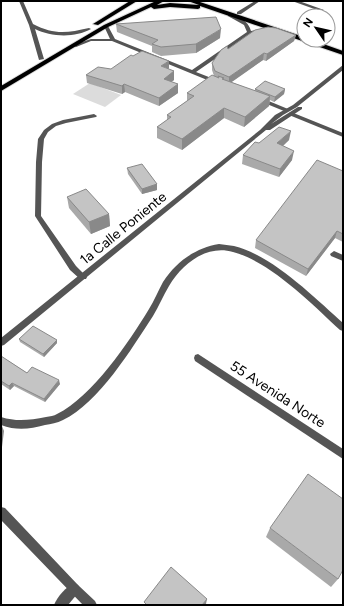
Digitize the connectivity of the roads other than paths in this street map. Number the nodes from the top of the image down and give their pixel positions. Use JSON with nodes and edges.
{"nodes":[{"id":1,"x":21,"y":1,"type":"edge"},
{"id":2,"x":134,"y":1,"type":"edge"},
{"id":3,"x":148,"y":1,"type":"edge"},
{"id":4,"x":161,"y":1,"type":"edge"},
{"id":5,"x":203,"y":1,"type":"edge"},
{"id":6,"x":258,"y":1,"type":"edge"},
{"id":7,"x":294,"y":1,"type":"edge"},
{"id":8,"x":192,"y":2,"type":"edge"},
{"id":9,"x":215,"y":6,"type":"edge"},
{"id":10,"x":316,"y":8,"type":"edge"},
{"id":11,"x":239,"y":13,"type":"junction"},
{"id":12,"x":230,"y":16,"type":"junction"},
{"id":13,"x":31,"y":25,"type":"junction"},
{"id":14,"x":106,"y":26,"type":"junction"},
{"id":15,"x":89,"y":29,"type":"junction"},
{"id":16,"x":278,"y":31,"type":"junction"},
{"id":17,"x":296,"y":31,"type":"edge"},
{"id":18,"x":249,"y":33,"type":"junction"},
{"id":19,"x":296,"y":37,"type":"edge"},
{"id":20,"x":113,"y":40,"type":"junction"},
{"id":21,"x":76,"y":45,"type":"junction"},
{"id":22,"x":332,"y":48,"type":"edge"},
{"id":23,"x":342,"y":51,"type":"edge"},
{"id":24,"x":41,"y":59,"type":"junction"},
{"id":25,"x":343,"y":62,"type":"edge"},
{"id":26,"x":343,"y":67,"type":"edge"},
{"id":27,"x":192,"y":72,"type":"junction"},
{"id":28,"x":343,"y":72,"type":"edge"},
{"id":29,"x":1,"y":82,"type":"edge"},
{"id":30,"x":222,"y":84,"type":"edge"},
{"id":31,"x":1,"y":89,"type":"edge"},
{"id":32,"x":256,"y":98,"type":"edge"},
{"id":33,"x":289,"y":112,"type":"junction"},
{"id":34,"x":94,"y":116,"type":"dead end"},
{"id":35,"x":343,"y":134,"type":"edge"},
{"id":36,"x":334,"y":254,"type":"dead end"},
{"id":37,"x":343,"y":258,"type":"edge"},
{"id":38,"x":83,"y":277,"type":"junction"},
{"id":39,"x":343,"y":328,"type":"edge"},
{"id":40,"x":1,"y":343,"type":"edge"},
{"id":41,"x":198,"y":358,"type":"dead end"},
{"id":42,"x":1,"y":421,"type":"edge"},
{"id":43,"x":343,"y":454,"type":"edge"},
{"id":44,"x":1,"y":512,"type":"edge"},
{"id":45,"x":74,"y":589,"type":"junction"},
{"id":46,"x":60,"y":605,"type":"edge"},
{"id":47,"x":91,"y":605,"type":"edge"}],
"edges":[{"from":1,"to":13,"type":"street"},
{"from":2,"to":15,"type":"main road"},
{"from":3,"to":15,"type":"main road"},
{"from":4,"to":14,"type":"main road"},
{"from":5,"to":9,"type":"main road"},
{"from":6,"to":11,"type":"street"},
{"from":7,"to":10,"type":"street"},
{"from":8,"to":9,"type":"main road"},
{"from":9,"to":11,"type":"main road"},
{"from":9,"to":12,"type":"main road"},
{"from":9,"to":14,"type":"main road"},
{"from":11,"to":17,"type":"main road"},
{"from":12,"to":16,"type":"main road"},
{"from":12,"to":18,"type":"street"},
{"from":13,"to":15,"type":"street"},
{"from":13,"to":24,"type":"street"},
{"from":14,"to":20,"type":"street"},
{"from":14,"to":21,"type":"main road"},
{"from":15,"to":24,"type":"main road"},
{"from":16,"to":18,"type":"street"},
{"from":16,"to":19,"type":"main road"},
{"from":18,"to":27,"type":"street"},
{"from":20,"to":21,"type":"street"},
{"from":20,"to":27,"type":"street"},
{"from":21,"to":31,"type":"main road"},
{"from":22,"to":23,"type":"main road"},
{"from":24,"to":29,"type":"main road"},
{"from":25,"to":33,"type":"street","name":"1a Calle Poniente"},
{"from":26,"to":33,"type":"street","name":"1a Calle Poniente"},
{"from":27,"to":30,"type":"street"},
{"from":28,"to":33,"type":"street","name":"1a Calle Poniente"},
{"from":32,"to":33,"type":"street"},
{"from":33,"to":35,"type":"street"},
{"from":33,"to":38,"type":"street","name":"1a Calle Poniente"},
{"from":34,"to":38,"type":"street"},
{"from":36,"to":37,"type":"street"},
{"from":38,"to":40,"type":"street","name":"1a Calle Poniente"},
{"from":39,"to":42,"type":"street"},
{"from":41,"to":43,"type":"street","name":"55 Avenida Norte"},
{"from":44,"to":45,"type":"street"},
{"from":45,"to":46,"type":"street"},
{"from":45,"to":47,"type":"street"}]}
